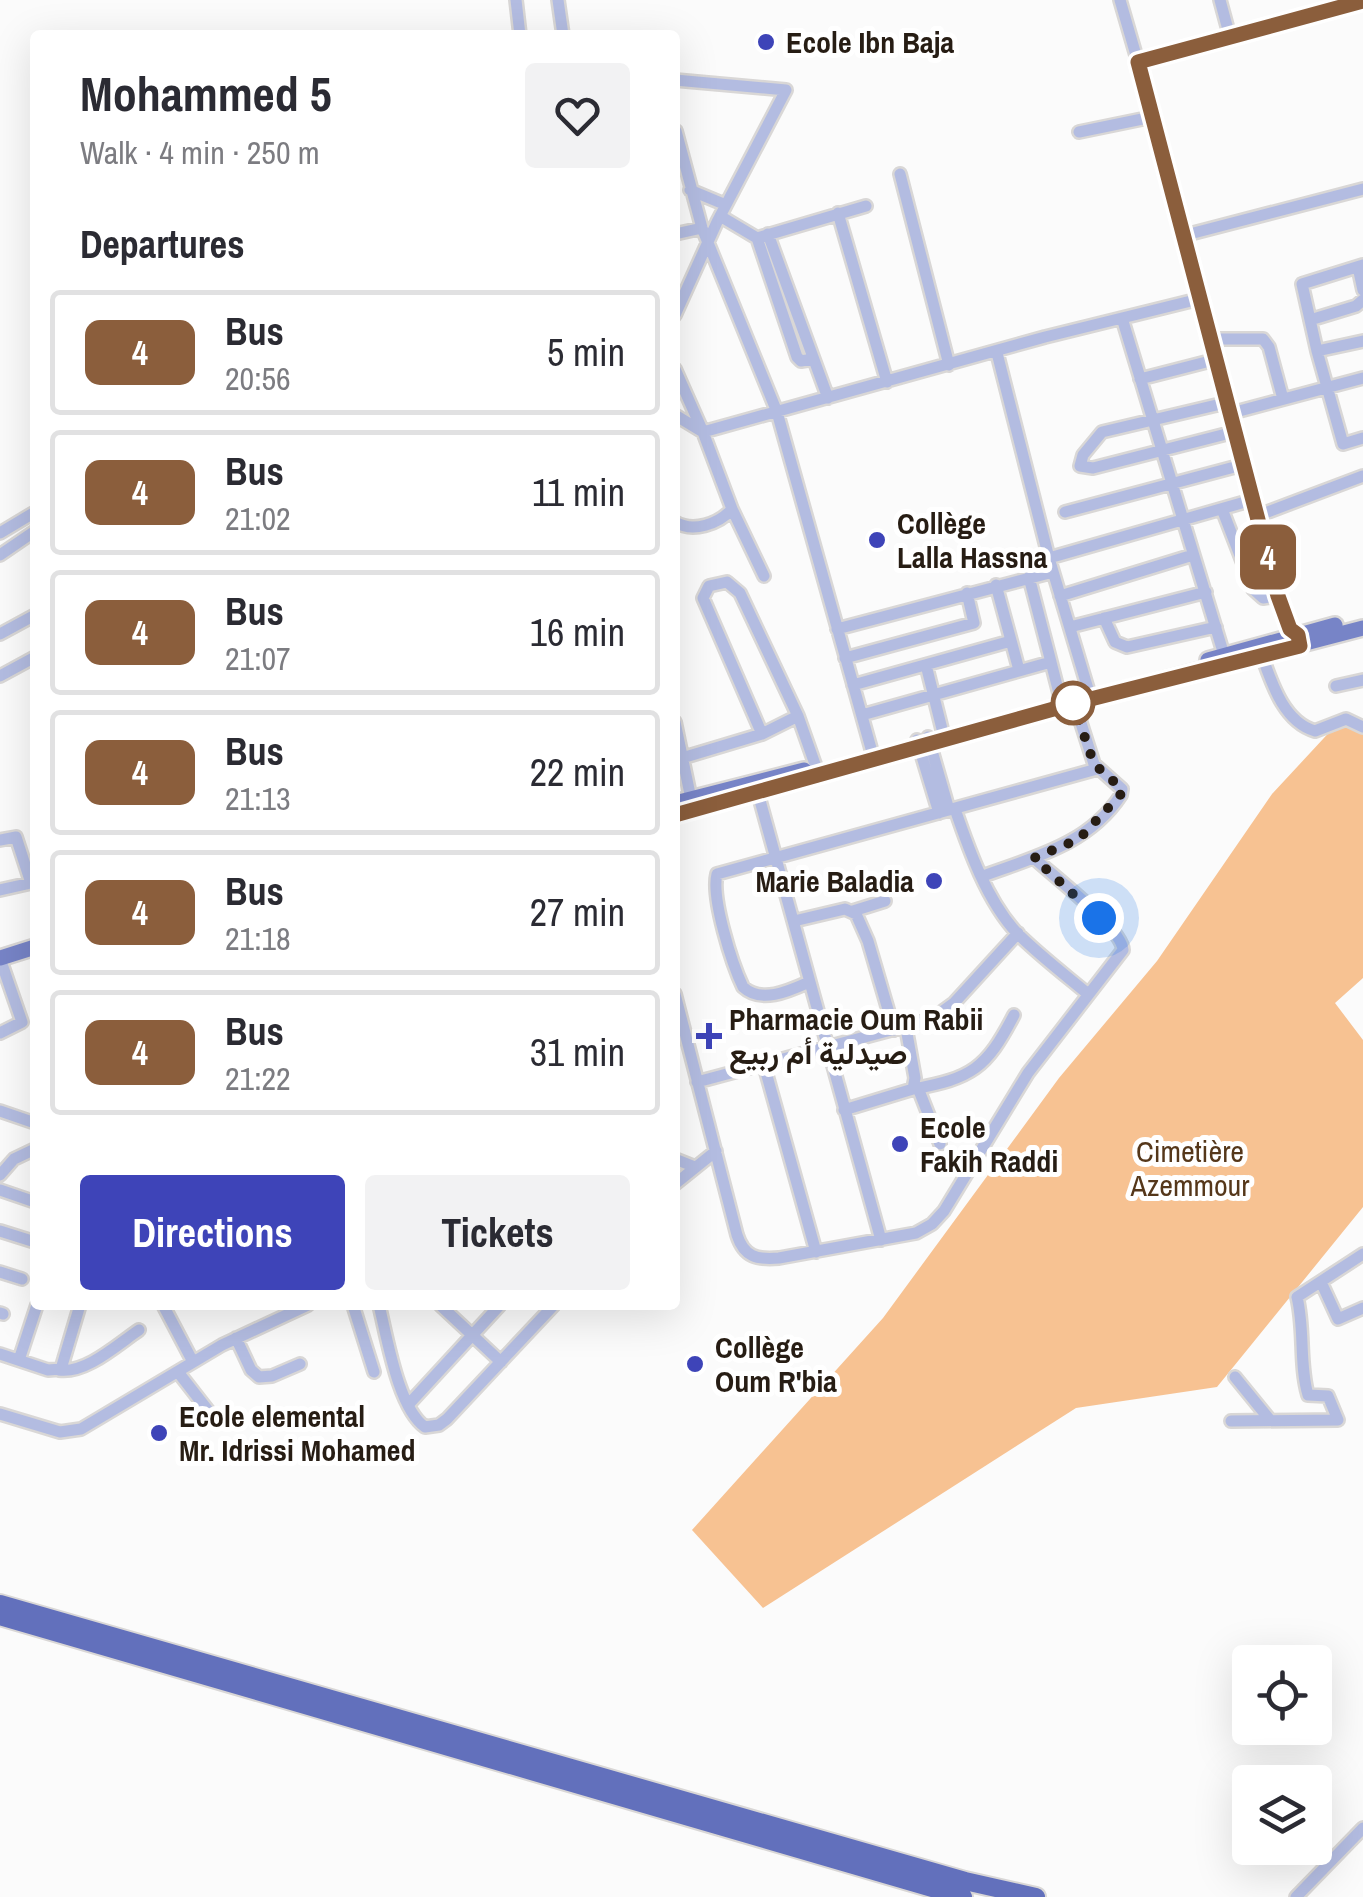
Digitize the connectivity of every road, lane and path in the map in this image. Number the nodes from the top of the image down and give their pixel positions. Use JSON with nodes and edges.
{"nodes":[{"id":1,"x":516,"y":0,"type":"edge"},
{"id":2,"x":558,"y":0,"type":"edge"},
{"id":3,"x":1120,"y":0,"type":"edge"},
{"id":4,"x":1220,"y":0,"type":"edge"},
{"id":5,"x":1363,"y":2,"type":"edge"},
{"id":6,"x":519,"y":30,"type":"edge"},
{"id":7,"x":562,"y":30,"type":"edge"},
{"id":8,"x":1230,"y":37,"type":"junction"},
{"id":9,"x":1138,"y":62,"type":"junction"},
{"id":10,"x":680,"y":80,"type":"edge"},
{"id":11,"x":1152,"y":117,"type":"junction"},
{"id":12,"x":1079,"y":132,"type":"dead end"},
{"id":13,"x":680,"y":148,"type":"edge"},
{"id":14,"x":900,"y":174,"type":"dead end"},
{"id":15,"x":1363,"y":189,"type":"edge"},
{"id":16,"x":690,"y":190,"type":"junction"},
{"id":17,"x":866,"y":206,"type":"dead end"},
{"id":18,"x":723,"y":211,"type":"junction"},
{"id":19,"x":838,"y":213,"type":"junction"},
{"id":20,"x":702,"y":228,"type":"junction"},
{"id":21,"x":680,"y":233,"type":"edge"},
{"id":22,"x":762,"y":236,"type":"junction"},
{"id":23,"x":1182,"y":236,"type":"junction"},
{"id":24,"x":708,"y":243,"type":"junction"},
{"id":25,"x":1361,"y":266,"type":"edge"},
{"id":26,"x":1363,"y":290,"type":"edge"},
{"id":27,"x":1198,"y":299,"type":"junction"},
{"id":28,"x":1363,"y":300,"type":"edge"},
{"id":29,"x":680,"y":304,"type":"edge"},
{"id":30,"x":1122,"y":318,"type":"junction"},
{"id":31,"x":1310,"y":320,"type":"junction"},
{"id":32,"x":1209,"y":339,"type":"junction"},
{"id":33,"x":1363,"y":341,"type":"edge"},
{"id":34,"x":1317,"y":351,"type":"junction"},
{"id":35,"x":996,"y":353,"type":"junction"},
{"id":36,"x":1214,"y":360,"type":"junction"},
{"id":37,"x":949,"y":365,"type":"junction"},
{"id":38,"x":1363,"y":378,"type":"edge"},
{"id":39,"x":1140,"y":379,"type":"junction"},
{"id":40,"x":680,"y":380,"type":"edge"},
{"id":41,"x":887,"y":382,"type":"junction"},
{"id":42,"x":1327,"y":387,"type":"junction"},
{"id":43,"x":828,"y":398,"type":"junction"},
{"id":44,"x":1282,"y":399,"type":"junction"},
{"id":45,"x":1227,"y":409,"type":"junction"},
{"id":46,"x":778,"y":412,"type":"junction"},
{"id":47,"x":680,"y":418,"type":"edge"},
{"id":48,"x":1152,"y":420,"type":"junction"},
{"id":49,"x":704,"y":432,"type":"junction"},
{"id":50,"x":1234,"y":432,"type":"junction"},
{"id":51,"x":1363,"y":438,"type":"edge"},
{"id":52,"x":1161,"y":450,"type":"junction"},
{"id":53,"x":1242,"y":465,"type":"junction"},
{"id":54,"x":1363,"y":476,"type":"edge"},
{"id":55,"x":1171,"y":483,"type":"junction"},
{"id":56,"x":1252,"y":500,"type":"junction"},
{"id":57,"x":1222,"y":509,"type":"junction"},
{"id":58,"x":732,"y":510,"type":"junction"},
{"id":59,"x":1066,"y":512,"type":"dead end"},
{"id":60,"x":30,"y":515,"type":"edge"},
{"id":61,"x":1257,"y":516,"type":"junction"},
{"id":62,"x":1182,"y":519,"type":"junction"},
{"id":63,"x":680,"y":525,"type":"edge"},
{"id":64,"x":0,"y":533,"type":"edge"},
{"id":65,"x":30,"y":534,"type":"edge"},
{"id":66,"x":0,"y":555,"type":"edge"},
{"id":67,"x":1193,"y":555,"type":"junction"},
{"id":68,"x":1051,"y":565,"type":"junction"},
{"id":69,"x":764,"y":576,"type":"dead end"},
{"id":70,"x":1029,"y":578,"type":"junction"},
{"id":71,"x":996,"y":585,"type":"junction"},
{"id":72,"x":1206,"y":592,"type":"junction"},
{"id":73,"x":967,"y":593,"type":"junction"},
{"id":74,"x":1060,"y":596,"type":"junction"},
{"id":75,"x":1278,"y":596,"type":"junction"},
{"id":76,"x":30,"y":618,"type":"edge"},
{"id":77,"x":1104,"y":618,"type":"junction"},
{"id":78,"x":1363,"y":618,"type":"edge"},
{"id":79,"x":974,"y":622,"type":"junction"},
{"id":80,"x":1070,"y":627,"type":"junction"},
{"id":81,"x":1216,"y":627,"type":"junction"},
{"id":82,"x":1363,"y":628,"type":"edge"},
{"id":83,"x":837,"y":630,"type":"junction"},
{"id":84,"x":0,"y":634,"type":"edge"},
{"id":85,"x":1292,"y":640,"type":"junction"},
{"id":86,"x":1011,"y":641,"type":"junction"},
{"id":87,"x":982,"y":649,"type":"junction"},
{"id":88,"x":1224,"y":655,"type":"junction"},
{"id":89,"x":1262,"y":656,"type":"junction"},
{"id":90,"x":845,"y":658,"type":"junction"},
{"id":91,"x":30,"y":660,"type":"edge"},
{"id":92,"x":1051,"y":662,"type":"junction"},
{"id":93,"x":926,"y":665,"type":"junction"},
{"id":94,"x":1019,"y":670,"type":"junction"},
{"id":95,"x":0,"y":676,"type":"edge"},
{"id":96,"x":1363,"y":680,"type":"edge"},
{"id":97,"x":852,"y":685,"type":"junction"},
{"id":98,"x":1336,"y":686,"type":"dead end"},
{"id":99,"x":932,"y":695,"type":"junction"},
{"id":100,"x":1078,"y":699,"type":"junction"},
{"id":101,"x":862,"y":714,"type":"junction"},
{"id":102,"x":1363,"y":714,"type":"edge"},
{"id":103,"x":798,"y":716,"type":"junction"},
{"id":104,"x":1346,"y":719,"type":"junction"},
{"id":105,"x":1363,"y":727,"type":"edge"},
{"id":106,"x":762,"y":734,"type":"junction"},
{"id":107,"x":928,"y":740,"type":"junction"},
{"id":108,"x":680,"y":748,"type":"edge"},
{"id":109,"x":872,"y":752,"type":"junction"},
{"id":110,"x":682,"y":758,"type":"junction"},
{"id":111,"x":816,"y":766,"type":"junction"},
{"id":112,"x":1097,"y":769,"type":"junction"},
{"id":113,"x":680,"y":788,"type":"edge"},
{"id":114,"x":756,"y":788,"type":"junction"},
{"id":115,"x":680,"y":803,"type":"edge"},
{"id":116,"x":680,"y":803,"type":"edge"},
{"id":117,"x":948,"y":810,"type":"junction"},
{"id":118,"x":0,"y":840,"type":"edge"},
{"id":119,"x":774,"y":857,"type":"junction"},
{"id":120,"x":1034,"y":858,"type":"junction"},
{"id":121,"x":30,"y":874,"type":"edge"},
{"id":122,"x":983,"y":876,"type":"junction"},
{"id":123,"x":30,"y":883,"type":"edge"},
{"id":124,"x":0,"y":890,"type":"edge"},
{"id":125,"x":885,"y":901,"type":"dead end"},
{"id":126,"x":854,"y":912,"type":"junction"},
{"id":127,"x":794,"y":921,"type":"junction"},
{"id":128,"x":1018,"y":933,"type":"junction"},
{"id":129,"x":30,"y":949,"type":"edge"},
{"id":130,"x":30,"y":958,"type":"edge"},
{"id":131,"x":1,"y":964,"type":"edge"},
{"id":132,"x":808,"y":982,"type":"junction"},
{"id":133,"x":1088,"y":994,"type":"junction"},
{"id":134,"x":1014,"y":1015,"type":"dead end"},
{"id":135,"x":899,"y":1029,"type":"junction"},
{"id":136,"x":0,"y":1033,"type":"edge"},
{"id":137,"x":680,"y":1033,"type":"edge"},
{"id":138,"x":826,"y":1048,"type":"junction"},
{"id":139,"x":764,"y":1065,"type":"junction"},
{"id":140,"x":692,"y":1066,"type":"junction"},
{"id":141,"x":680,"y":1068,"type":"edge"},
{"id":142,"x":697,"y":1082,"type":"junction"},
{"id":143,"x":916,"y":1089,"type":"junction"},
{"id":144,"x":844,"y":1110,"type":"junction"},
{"id":145,"x":0,"y":1111,"type":"edge"},
{"id":146,"x":30,"y":1121,"type":"edge"},
{"id":147,"x":940,"y":1144,"type":"dead end"},
{"id":148,"x":30,"y":1151,"type":"edge"},
{"id":149,"x":716,"y":1151,"type":"junction"},
{"id":150,"x":0,"y":1153,"type":"edge"},
{"id":151,"x":14,"y":1159,"type":"junction"},
{"id":152,"x":680,"y":1161,"type":"edge"},
{"id":153,"x":695,"y":1167,"type":"junction"},
{"id":154,"x":0,"y":1175,"type":"edge"},
{"id":155,"x":680,"y":1179,"type":"edge"},
{"id":156,"x":0,"y":1190,"type":"edge"},
{"id":157,"x":30,"y":1200,"type":"edge"},
{"id":158,"x":0,"y":1231,"type":"edge"},
{"id":159,"x":30,"y":1240,"type":"edge"},
{"id":160,"x":882,"y":1240,"type":"junction"},
{"id":161,"x":816,"y":1252,"type":"junction"},
{"id":162,"x":1363,"y":1254,"type":"edge"},
{"id":163,"x":0,"y":1272,"type":"edge"},
{"id":164,"x":22,"y":1279,"type":"dead end"},
{"id":165,"x":1321,"y":1282,"type":"junction"},
{"id":166,"x":1363,"y":1308,"type":"edge"},
{"id":167,"x":35,"y":1310,"type":"edge"},
{"id":168,"x":79,"y":1310,"type":"edge"},
{"id":169,"x":167,"y":1310,"type":"edge"},
{"id":170,"x":276,"y":1310,"type":"edge"},
{"id":171,"x":297,"y":1310,"type":"edge"},
{"id":172,"x":355,"y":1310,"type":"edge"},
{"id":173,"x":380,"y":1310,"type":"edge"},
{"id":174,"x":448,"y":1310,"type":"edge"},
{"id":175,"x":496,"y":1310,"type":"edge"},
{"id":176,"x":549,"y":1310,"type":"edge"},
{"id":177,"x":280,"y":1318,"type":"junction"},
{"id":178,"x":140,"y":1330,"type":"dead end"},
{"id":179,"x":473,"y":1337,"type":"junction"},
{"id":180,"x":236,"y":1338,"type":"junction"},
{"id":181,"x":0,"y":1354,"type":"edge"},
{"id":182,"x":19,"y":1360,"type":"junction"},
{"id":183,"x":194,"y":1362,"type":"junction"},
{"id":184,"x":501,"y":1362,"type":"junction"},
{"id":185,"x":300,"y":1364,"type":"dead end"},
{"id":186,"x":59,"y":1370,"type":"junction"},
{"id":187,"x":178,"y":1372,"type":"junction"},
{"id":188,"x":374,"y":1372,"type":"dead end"},
{"id":189,"x":1235,"y":1377,"type":"dead end"},
{"id":190,"x":408,"y":1405,"type":"junction"},
{"id":191,"x":0,"y":1414,"type":"edge"},
{"id":192,"x":1270,"y":1420,"type":"junction"},
{"id":193,"x":1230,"y":1421,"type":"dead end"},
{"id":194,"x":218,"y":1422,"type":"dead end"},
{"id":195,"x":0,"y":1604,"type":"edge"},
{"id":196,"x":0,"y":1616,"type":"edge"},
{"id":197,"x":1363,"y":1828,"type":"edge"},
{"id":198,"x":963,"y":1897,"type":"edge"},
{"id":199,"x":1036,"y":1897,"type":"edge"},
{"id":200,"x":1296,"y":1897,"type":"edge"}],
"edges":[{"from":1,"to":6,"type":"street"},
{"from":2,"to":7,"type":"street"},
{"from":3,"to":9,"type":"street"},
{"from":4,"to":8,"type":"street"},
{"from":5,"to":8,"type":"street"},
{"from":8,"to":9,"type":"street"},
{"from":9,"to":11,"type":"street"},
{"from":10,"to":18,"type":"street"},
{"from":11,"to":12,"type":"street"},
{"from":11,"to":23,"type":"street"},
{"from":13,"to":16,"type":"street"},
{"from":14,"to":37,"type":"street"},
{"from":15,"to":23,"type":"street"},
{"from":16,"to":18,"type":"street"},
{"from":16,"to":20,"type":"street"},
{"from":17,"to":19,"type":"street"},
{"from":18,"to":22,"type":"street"},
{"from":18,"to":24,"type":"street"},
{"from":19,"to":22,"type":"street"},
{"from":19,"to":41,"type":"street"},
{"from":20,"to":21,"type":"street"},
{"from":20,"to":24,"type":"street"},
{"from":22,"to":43,"type":"street"},
{"from":23,"to":27,"type":"street"},
{"from":24,"to":29,"type":"street"},
{"from":24,"to":46,"type":"street"},
{"from":25,"to":26,"type":"street"},
{"from":25,"to":31,"type":"street"},
{"from":27,"to":30,"type":"street"},
{"from":27,"to":32,"type":"street"},
{"from":28,"to":31,"type":"street"},
{"from":30,"to":35,"type":"street"},
{"from":30,"to":39,"type":"street"},
{"from":31,"to":34,"type":"street"},
{"from":32,"to":36,"type":"street"},
{"from":32,"to":44,"type":"street"},
{"from":33,"to":34,"type":"street"},
{"from":34,"to":42,"type":"street"},
{"from":35,"to":37,"type":"street"},
{"from":35,"to":68,"type":"street"},
{"from":36,"to":39,"type":"street"},
{"from":36,"to":45,"type":"street"},
{"from":37,"to":41,"type":"street"},
{"from":38,"to":42,"type":"street"},
{"from":39,"to":48,"type":"street"},
{"from":40,"to":49,"type":"street"},
{"from":41,"to":43,"type":"street"},
{"from":42,"to":44,"type":"street"},
{"from":42,"to":51,"type":"street"},
{"from":43,"to":46,"type":"street"},
{"from":44,"to":45,"type":"street"},
{"from":45,"to":48,"type":"street"},
{"from":45,"to":50,"type":"street"},
{"from":46,"to":49,"type":"street"},
{"from":46,"to":83,"type":"street"},
{"from":47,"to":49,"type":"street"},
{"from":48,"to":52,"type":"street"},
{"from":48,"to":52,"type":"street"},
{"from":49,"to":58,"type":"street"},
{"from":50,"to":52,"type":"street"},
{"from":50,"to":53,"type":"street"},
{"from":52,"to":55,"type":"street"},
{"from":53,"to":55,"type":"street"},
{"from":53,"to":56,"type":"street"},
{"from":54,"to":61,"type":"street"},
{"from":55,"to":59,"type":"street"},
{"from":55,"to":62,"type":"street"},
{"from":56,"to":57,"type":"street"},
{"from":56,"to":61,"type":"street"},
{"from":57,"to":62,"type":"street"},
{"from":57,"to":75,"type":"street"},
{"from":58,"to":63,"type":"street"},
{"from":58,"to":69,"type":"street"},
{"from":60,"to":64,"type":"street"},
{"from":61,"to":75,"type":"street"},
{"from":62,"to":67,"type":"street"},
{"from":62,"to":68,"type":"street"},
{"from":65,"to":66,"type":"street"},
{"from":67,"to":72,"type":"street"},
{"from":67,"to":74,"type":"street"},
{"from":68,"to":70,"type":"street"},
{"from":68,"to":74,"type":"street"},
{"from":70,"to":71,"type":"street"},
{"from":70,"to":92,"type":"street"},
{"from":71,"to":73,"type":"street"},
{"from":71,"to":86,"type":"street"},
{"from":72,"to":77,"type":"street"},
{"from":72,"to":81,"type":"street"},
{"from":73,"to":79,"type":"street"},
{"from":73,"to":83,"type":"street"},
{"from":74,"to":80,"type":"street"},
{"from":75,"to":85,"type":"street"},
{"from":76,"to":84,"type":"street"},
{"from":77,"to":80,"type":"street"},
{"from":77,"to":81,"type":"street"},
{"from":78,"to":85,"type":"main road"},
{"from":79,"to":87,"type":"street"},
{"from":79,"to":90,"type":"street"},
{"from":80,"to":100,"type":"street"},
{"from":81,"to":88,"type":"street"},
{"from":82,"to":85,"type":"main road"},
{"from":83,"to":90,"type":"street"},
{"from":85,"to":88,"type":"main road"},
{"from":85,"to":89,"type":"main road"},
{"from":86,"to":87,"type":"street"},
{"from":86,"to":94,"type":"street"},
{"from":87,"to":93,"type":"street"},
{"from":88,"to":100,"type":"main road"},
{"from":89,"to":100,"type":"main road"},
{"from":89,"to":104,"type":"street"},
{"from":90,"to":97,"type":"street"},
{"from":91,"to":95,"type":"street"},
{"from":92,"to":94,"type":"street"},
{"from":92,"to":100,"type":"street"},
{"from":93,"to":97,"type":"street"},
{"from":93,"to":99,"type":"street"},
{"from":94,"to":99,"type":"street"},
{"from":96,"to":98,"type":"street"},
{"from":97,"to":101,"type":"street"},
{"from":99,"to":101,"type":"street"},
{"from":99,"to":107,"type":"street"},
{"from":100,"to":107,"type":"main road"},
{"from":100,"to":112,"type":"street"},
{"from":101,"to":109,"type":"street"},
{"from":102,"to":104,"type":"street"},
{"from":103,"to":106,"type":"street"},
{"from":103,"to":106,"type":"street"},
{"from":103,"to":111,"type":"street"},
{"from":104,"to":105,"type":"street"},
{"from":106,"to":110,"type":"street"},
{"from":107,"to":109,"type":"main road"},
{"from":107,"to":114,"type":"main road"},
{"from":107,"to":117,"type":"street"},
{"from":108,"to":110,"type":"street"},
{"from":109,"to":111,"type":"main road"},
{"from":110,"to":113,"type":"street"},
{"from":111,"to":114,"type":"main road"},
{"from":112,"to":117,"type":"street"},
{"from":112,"to":120,"type":"street"},
{"from":114,"to":115,"type":"main road"},
{"from":114,"to":116,"type":"main road"},
{"from":114,"to":119,"type":"street"},
{"from":117,"to":119,"type":"street"},
{"from":117,"to":122,"type":"street"},
{"from":118,"to":121,"type":"street"},
{"from":119,"to":127,"type":"street"},
{"from":119,"to":132,"type":"street"},
{"from":120,"to":122,"type":"street"},
{"from":120,"to":133,"type":"street"},
{"from":122,"to":128,"type":"street"},
{"from":123,"to":124,"type":"street"},
{"from":125,"to":126,"type":"street"},
{"from":126,"to":127,"type":"street"},
{"from":126,"to":135,"type":"street"},
{"from":127,"to":132,"type":"street"},
{"from":128,"to":133,"type":"street"},
{"from":128,"to":135,"type":"street"},
{"from":129,"to":131,"type":"main road"},
{"from":130,"to":131,"type":"main road"},
{"from":131,"to":136,"type":"street"},
{"from":132,"to":138,"type":"street"},
{"from":133,"to":160,"type":"street"},
{"from":134,"to":143,"type":"street"},
{"from":135,"to":138,"type":"street"},
{"from":135,"to":143,"type":"street"},
{"from":137,"to":140,"type":"street"},
{"from":138,"to":139,"type":"street"},
{"from":138,"to":144,"type":"street"},
{"from":139,"to":142,"type":"street"},
{"from":139,"to":161,"type":"street"},
{"from":140,"to":141,"type":"street"},
{"from":140,"to":142,"type":"street"},
{"from":142,"to":149,"type":"street"},
{"from":143,"to":144,"type":"street"},
{"from":143,"to":147,"type":"street"},
{"from":144,"to":160,"type":"street"},
{"from":145,"to":146,"type":"street"},
{"from":148,"to":151,"type":"street"},
{"from":149,"to":153,"type":"street"},
{"from":149,"to":161,"type":"street"},
{"from":150,"to":151,"type":"street"},
{"from":151,"to":154,"type":"street"},
{"from":152,"to":153,"type":"street"},
{"from":153,"to":155,"type":"street"},
{"from":156,"to":157,"type":"street"},
{"from":158,"to":159,"type":"street"},
{"from":160,"to":161,"type":"street"},
{"from":162,"to":165,"type":"street"},
{"from":163,"to":164,"type":"street"},
{"from":165,"to":166,"type":"street"},
{"from":165,"to":192,"type":"street"},
{"from":167,"to":182,"type":"street"},
{"from":168,"to":186,"type":"street"},
{"from":169,"to":183,"type":"street"},
{"from":170,"to":177,"type":"street"},
{"from":171,"to":177,"type":"street"},
{"from":172,"to":188,"type":"street"},
{"from":173,"to":190,"type":"street"},
{"from":174,"to":179,"type":"street"},
{"from":175,"to":179,"type":"street"},
{"from":176,"to":184,"type":"street"},
{"from":177,"to":180,"type":"street"},
{"from":178,"to":186,"type":"street"},
{"from":179,"to":184,"type":"street"},
{"from":179,"to":190,"type":"street"},
{"from":180,"to":183,"type":"street"},
{"from":180,"to":185,"type":"street"},
{"from":181,"to":182,"type":"street"},
{"from":182,"to":186,"type":"street"},
{"from":183,"to":187,"type":"street"},
{"from":184,"to":190,"type":"street"},
{"from":187,"to":191,"type":"street"},
{"from":187,"to":194,"type":"street"},
{"from":189,"to":192,"type":"street"},
{"from":192,"to":193,"type":"street"},
{"from":195,"to":199,"type":"highway"},
{"from":196,"to":198,"type":"highway"},
{"from":197,"to":200,"type":"street"}]}
